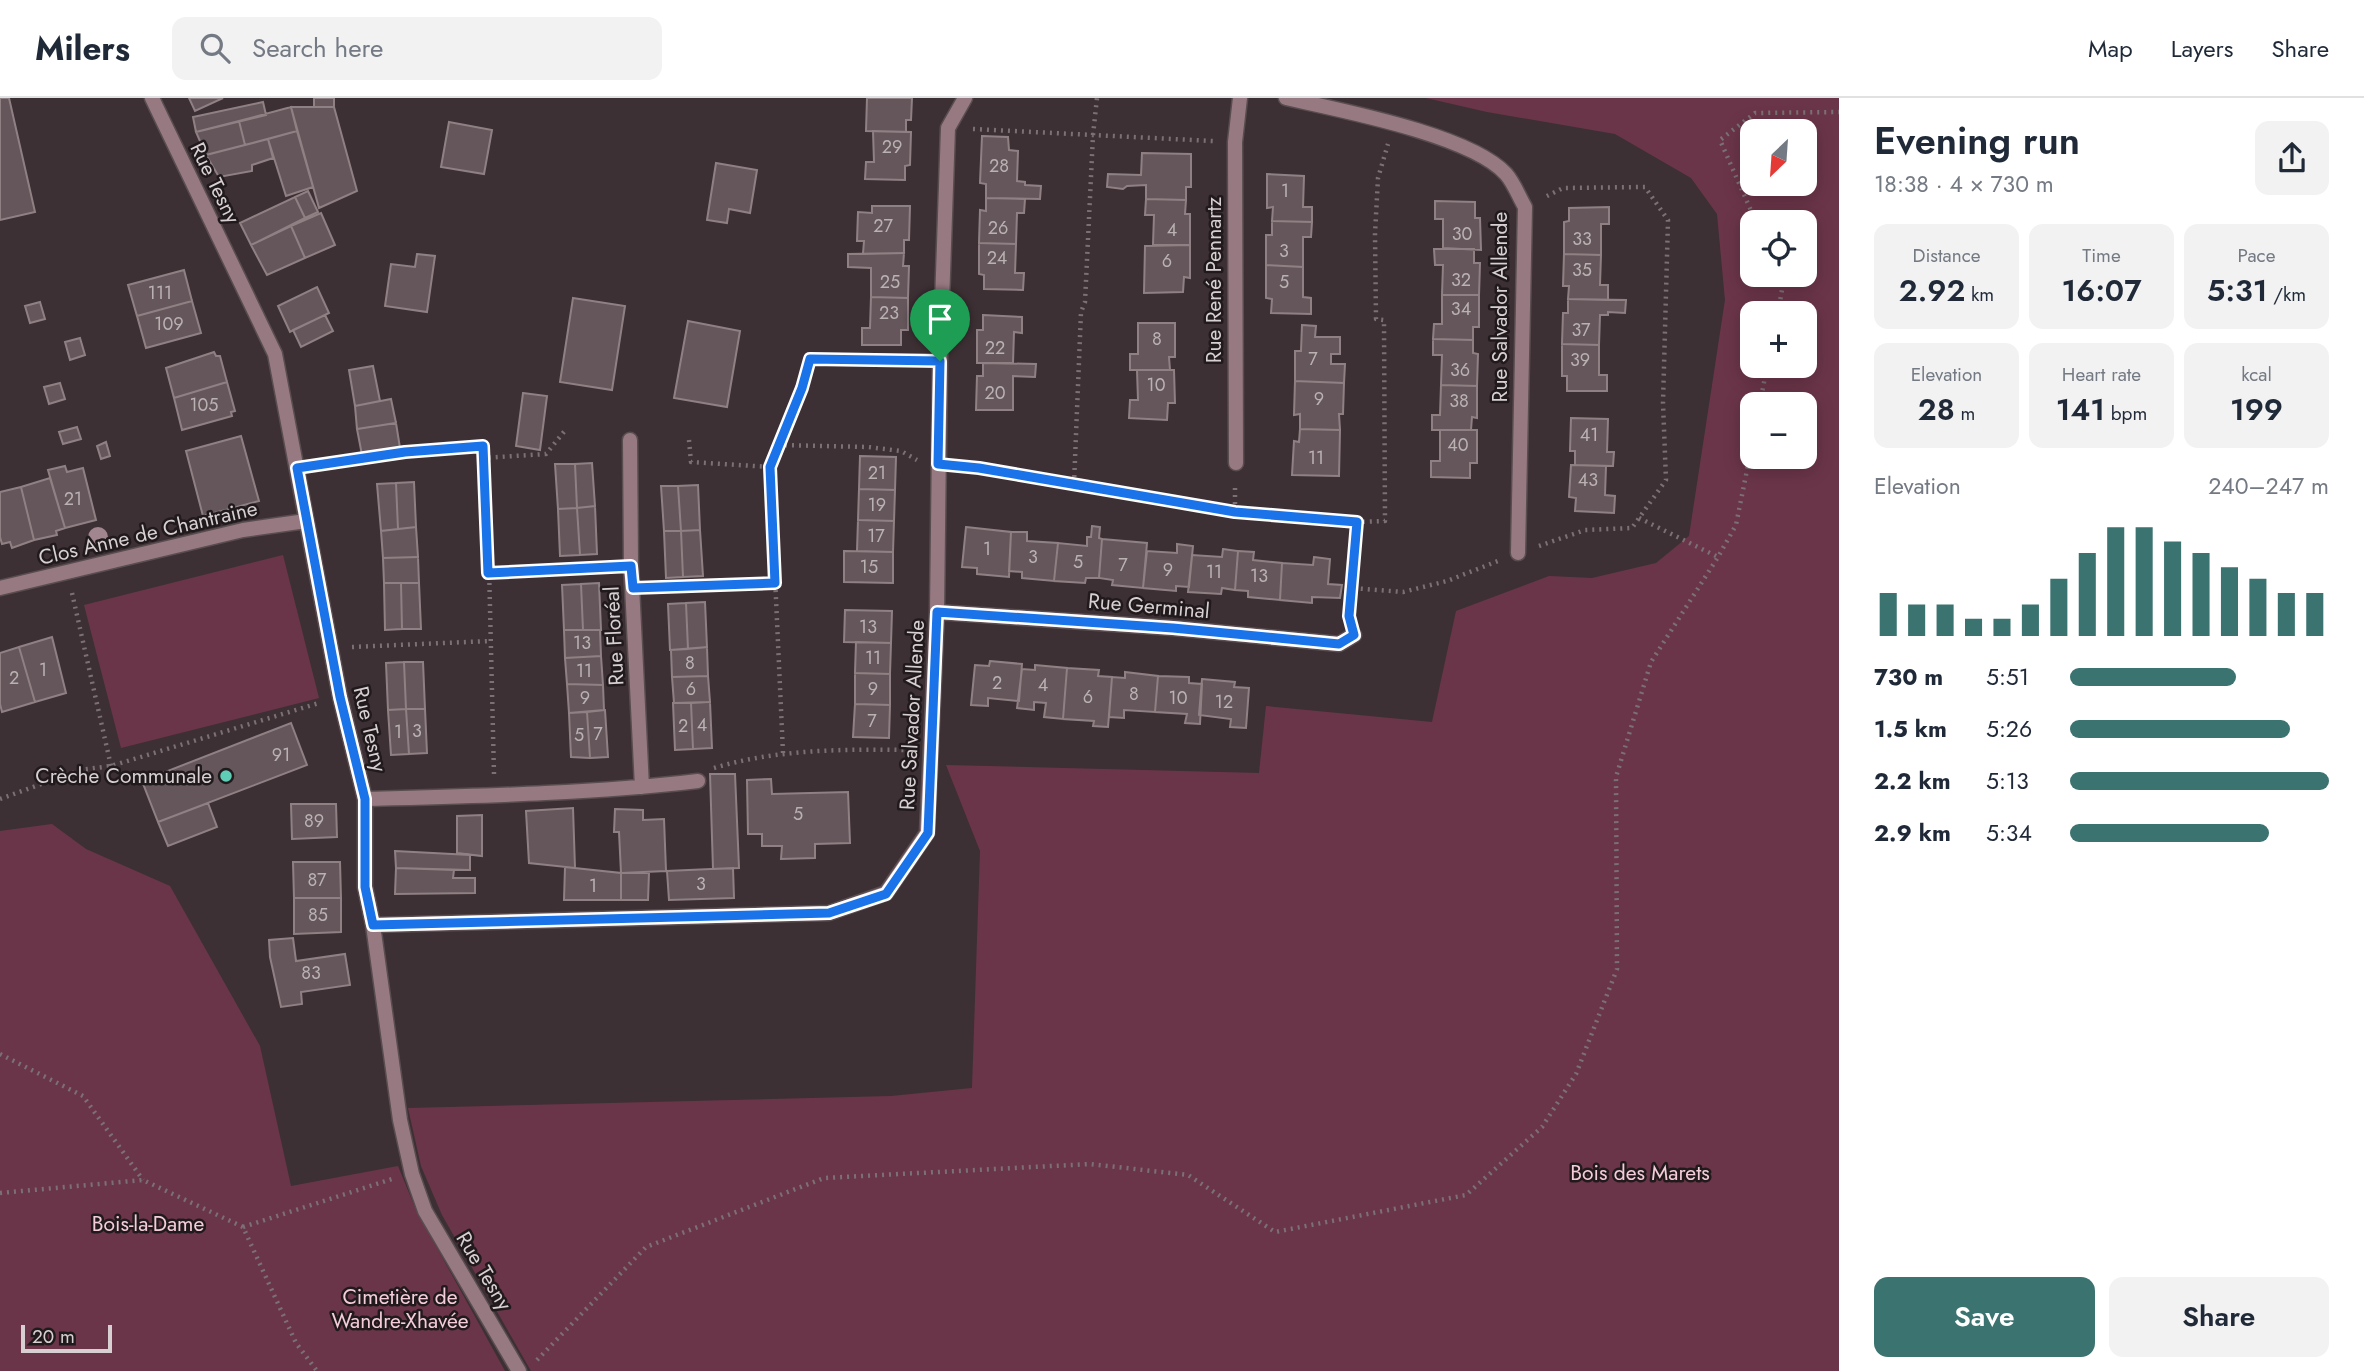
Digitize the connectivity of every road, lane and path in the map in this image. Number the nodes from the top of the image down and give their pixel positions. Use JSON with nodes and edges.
{"nodes":[{"id":1,"x":152,"y":98,"type":"edge"},
{"id":2,"x":965,"y":98,"type":"edge"},
{"id":3,"x":1097,"y":98,"type":"edge"},
{"id":4,"x":1240,"y":98,"type":"edge"},
{"id":5,"x":1286,"y":98,"type":"edge"},
{"id":6,"x":1839,"y":112,"type":"edge"},
{"id":7,"x":1395,"y":123,"type":"junction"},
{"id":8,"x":948,"y":128,"type":"junction"},
{"id":9,"x":1093,"y":135,"type":"junction"},
{"id":10,"x":1235,"y":142,"type":"junction"},
{"id":11,"x":1525,"y":207,"type":"junction"},
{"id":12,"x":1751,"y":210,"type":"edge"},
{"id":13,"x":940,"y":361,"type":"junction"},
{"id":14,"x":567,"y":428,"type":"dead end"},
{"id":15,"x":630,"y":440,"type":"dead end"},
{"id":16,"x":689,"y":440,"type":"dead end"},
{"id":17,"x":778,"y":445,"type":"junction"},
{"id":18,"x":483,"y":458,"type":"junction"},
{"id":19,"x":1236,"y":463,"type":"dead end"},
{"id":20,"x":938,"y":464,"type":"junction"},
{"id":21,"x":770,"y":467,"type":"junction"},
{"id":22,"x":297,"y":468,"type":"junction"},
{"id":23,"x":1747,"y":469,"type":"edge"},
{"id":24,"x":1074,"y":484,"type":"junction"},
{"id":25,"x":1639,"y":518,"type":"junction"},
{"id":26,"x":306,"y":521,"type":"junction"},
{"id":27,"x":1357,"y":522,"type":"junction"},
{"id":28,"x":1518,"y":553,"type":"junction"},
{"id":29,"x":1718,"y":557,"type":"junction"},
{"id":30,"x":631,"y":566,"type":"junction"},
{"id":31,"x":67,"y":572,"type":"junction"},
{"id":32,"x":488,"y":573,"type":"junction"},
{"id":33,"x":775,"y":583,"type":"junction"},
{"id":34,"x":0,"y":588,"type":"edge"},
{"id":35,"x":633,"y":588,"type":"junction"},
{"id":36,"x":1352,"y":588,"type":"junction"},
{"id":37,"x":937,"y":612,"type":"junction"},
{"id":38,"x":1354,"y":635,"type":"joint"},
{"id":39,"x":490,"y":640,"type":"junction"},
{"id":40,"x":331,"y":649,"type":"junction"},
{"id":41,"x":340,"y":697,"type":"junction"},
{"id":42,"x":904,"y":750,"type":"dead end"},
{"id":43,"x":783,"y":752,"type":"junction"},
{"id":44,"x":111,"y":766,"type":"junction"},
{"id":45,"x":698,"y":781,"type":"joint"},
{"id":46,"x":642,"y":787,"type":"junction"},
{"id":47,"x":494,"y":796,"type":"junction"},
{"id":48,"x":0,"y":799,"type":"edge"},
{"id":49,"x":365,"y":799,"type":"junction"},
{"id":50,"x":373,"y":925,"type":"junction"},
{"id":51,"x":0,"y":1054,"type":"edge"},
{"id":52,"x":412,"y":1174,"type":"junction"},
{"id":53,"x":143,"y":1180,"type":"junction"},
{"id":54,"x":0,"y":1193,"type":"edge"},
{"id":55,"x":243,"y":1227,"type":"junction"},
{"id":56,"x":536,"y":1362,"type":"dead end"},
{"id":57,"x":317,"y":1371,"type":"edge"},
{"id":58,"x":519,"y":1371,"type":"edge"}],
"edges":[{"from":1,"to":22,"type":"street","name":"Rue Tesny"},
{"from":2,"to":8,"type":"street","name":"Rue Salvador Allende"},
{"from":3,"to":9,"type":"path"},
{"from":4,"to":10,"type":"street","name":"Rue René Pennartz"},
{"from":5,"to":7,"type":"street","name":"Rue Salvador Allende"},
{"from":6,"to":12,"type":"path"},
{"from":7,"to":11,"type":"street","name":"Rue Salvador Allende"},
{"from":7,"to":27,"type":"path"},
{"from":8,"to":9,"type":"path"},
{"from":8,"to":13,"type":"street","name":"Rue Salvador Allende"},
{"from":9,"to":10,"type":"path"},
{"from":9,"to":24,"type":"path"},
{"from":10,"to":19,"type":"street","name":"Rue René Pennartz"},
{"from":11,"to":25,"type":"path"},
{"from":11,"to":28,"type":"street","name":"Rue Salvador Allende"},
{"from":13,"to":17,"type":"path"},
{"from":13,"to":20,"type":"street","name":"Rue Salvador Allende"},
{"from":14,"to":18,"type":"path"},
{"from":15,"to":30,"type":"street","name":"Rue Floréal"},
{"from":16,"to":21,"type":"path"},
{"from":17,"to":20,"type":"path"},
{"from":17,"to":21,"type":"path"},
{"from":18,"to":22,"type":"path"},
{"from":18,"to":32,"type":"path"},
{"from":20,"to":24,"type":"path"},
{"from":20,"to":37,"type":"street","name":"Rue Salvador Allende"},
{"from":21,"to":33,"type":"path"},
{"from":22,"to":26,"type":"street","name":"Rue Tesny"},
{"from":23,"to":29,"type":"path"},
{"from":24,"to":27,"type":"path"},
{"from":25,"to":28,"type":"path"},
{"from":25,"to":29,"type":"path"},
{"from":26,"to":31,"type":"street","name":"Clos Anne de Chantraine"},
{"from":26,"to":40,"type":"street","name":"Rue Tesny"},
{"from":27,"to":36,"type":"path"},
{"from":28,"to":36,"type":"path"},
{"from":29,"to":56,"type":"path"},
{"from":30,"to":32,"type":"path"},
{"from":30,"to":35,"type":"street","name":"Rue Floréal"},
{"from":31,"to":34,"type":"street","name":"Clos Anne de Chantraine"},
{"from":31,"to":44,"type":"path"},
{"from":32,"to":39,"type":"path"},
{"from":33,"to":35,"type":"path"},
{"from":33,"to":43,"type":"path"},
{"from":35,"to":46,"type":"street","name":"Rue Floréal"},
{"from":36,"to":38,"type":"path"},
{"from":37,"to":38,"type":"street","name":"Rue Germinal"},
{"from":37,"to":50,"type":"street","name":"Rue Salvador Allende"},
{"from":39,"to":40,"type":"path"},
{"from":39,"to":47,"type":"path"},
{"from":40,"to":41,"type":"street","name":"Rue Tesny"},
{"from":41,"to":44,"type":"path"},
{"from":41,"to":49,"type":"street","name":"Rue Tesny"},
{"from":42,"to":43,"type":"path"},
{"from":43,"to":45,"type":"path"},
{"from":44,"to":48,"type":"path"},
{"from":45,"to":46,"type":"street"},
{"from":46,"to":47,"type":"street"},
{"from":47,"to":49,"type":"street"},
{"from":49,"to":50,"type":"street","name":"Rue Tesny"},
{"from":50,"to":52,"type":"street","name":"Rue Tesny"},
{"from":51,"to":53,"type":"path"},
{"from":52,"to":55,"type":"path"},
{"from":52,"to":58,"type":"street","name":"Rue Tesny"},
{"from":53,"to":54,"type":"path"},
{"from":53,"to":55,"type":"path"},
{"from":55,"to":57,"type":"path"}]}
